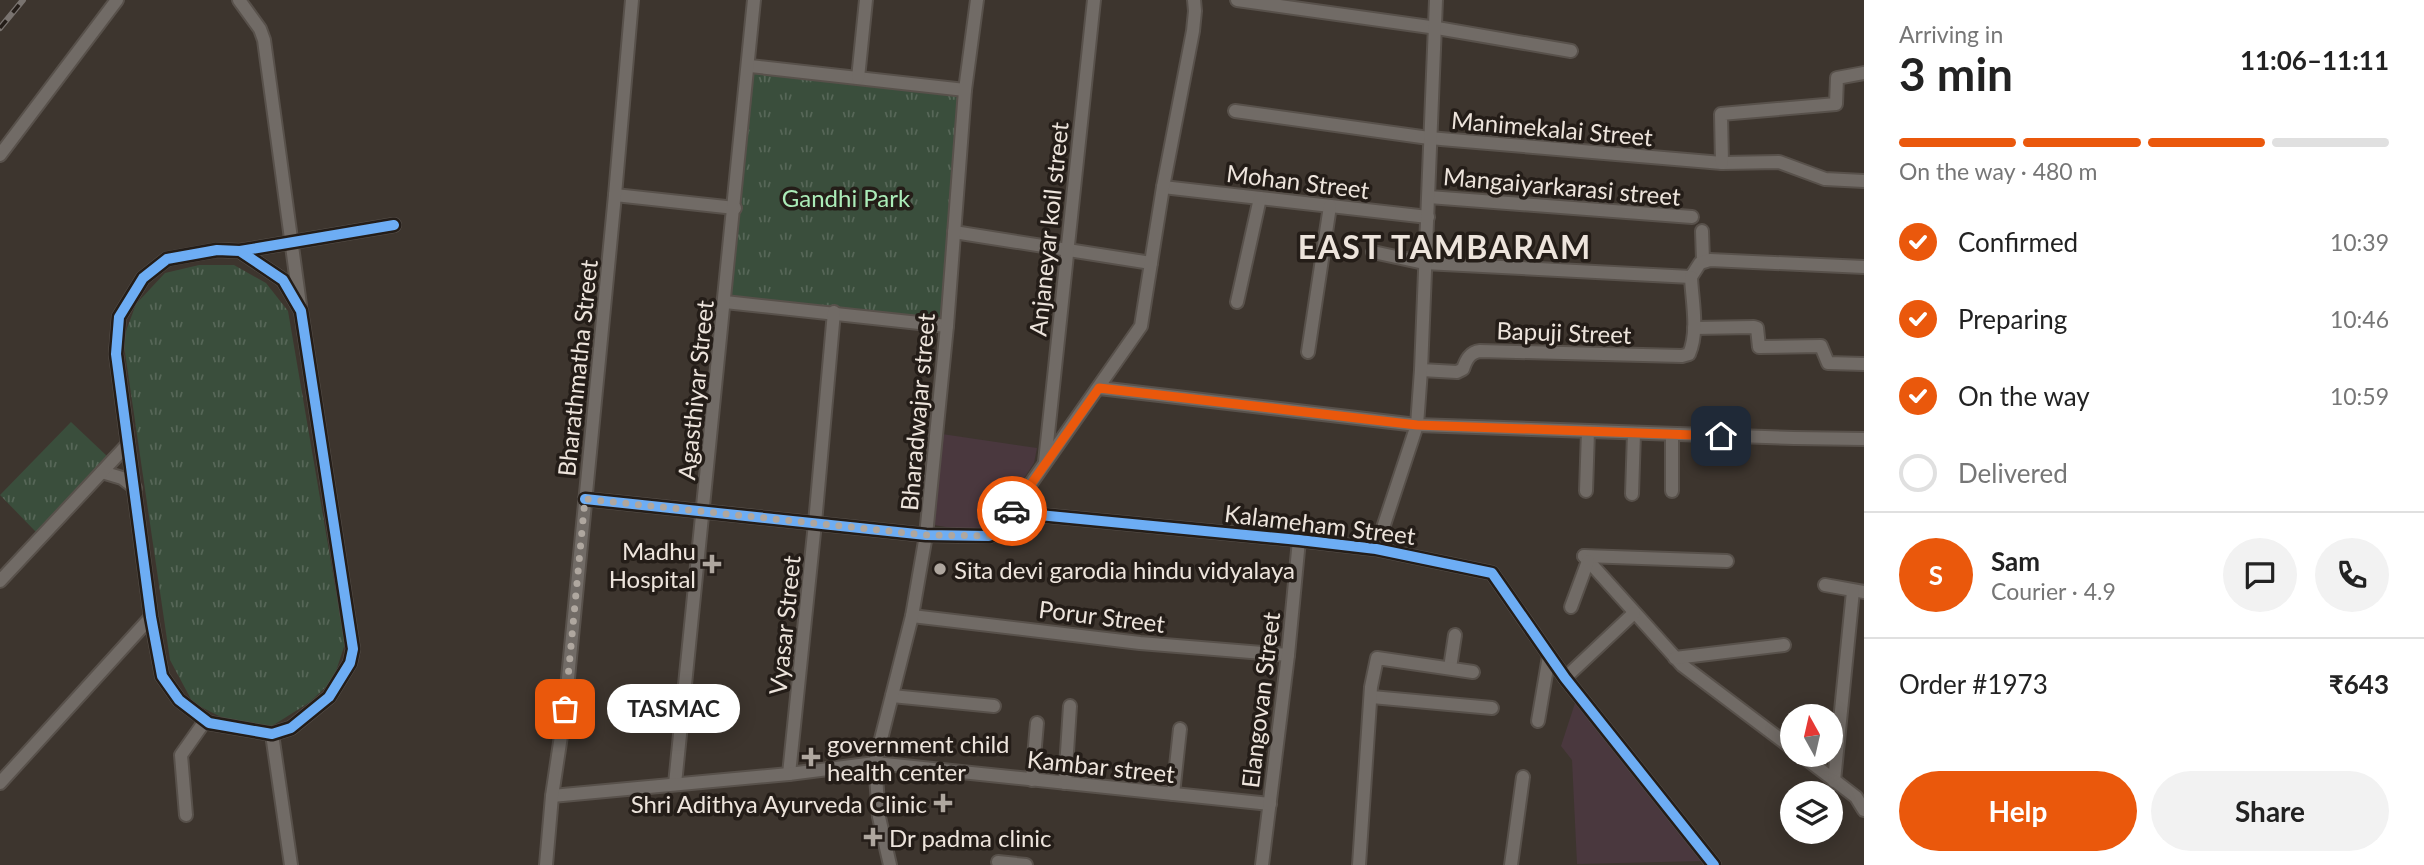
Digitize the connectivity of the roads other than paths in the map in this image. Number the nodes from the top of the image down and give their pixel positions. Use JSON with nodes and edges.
{"nodes":[{"id":1,"x":117,"y":0,"type":"edge"},
{"id":2,"x":239,"y":0,"type":"edge"},
{"id":3,"x":632,"y":0,"type":"edge"},
{"id":4,"x":754,"y":0,"type":"edge"},
{"id":5,"x":866,"y":0,"type":"edge"},
{"id":6,"x":977,"y":0,"type":"edge"},
{"id":7,"x":1094,"y":0,"type":"edge"},
{"id":8,"x":1194,"y":0,"type":"edge"},
{"id":9,"x":1237,"y":0,"type":"edge"},
{"id":10,"x":1436,"y":0,"type":"edge"},
{"id":11,"x":1437,"y":28,"type":"junction"},
{"id":12,"x":1571,"y":51,"type":"dead end"},
{"id":13,"x":750,"y":66,"type":"junction"},
{"id":14,"x":1864,"y":73,"type":"edge"},
{"id":15,"x":858,"y":78,"type":"junction"},
{"id":16,"x":965,"y":90,"type":"junction"},
{"id":17,"x":1235,"y":111,"type":"dead end"},
{"id":18,"x":1429,"y":138,"type":"junction"},
{"id":19,"x":0,"y":155,"type":"edge"},
{"id":20,"x":1722,"y":163,"type":"junction"},
{"id":21,"x":1864,"y":181,"type":"edge"},
{"id":22,"x":1163,"y":187,"type":"junction"},
{"id":23,"x":615,"y":195,"type":"junction"},
{"id":24,"x":1429,"y":197,"type":"junction"},
{"id":25,"x":1260,"y":198,"type":"junction"},
{"id":26,"x":1330,"y":206,"type":"junction"},
{"id":27,"x":735,"y":208,"type":"junction"},
{"id":28,"x":1428,"y":217,"type":"junction"},
{"id":29,"x":1692,"y":217,"type":"dead end"},
{"id":30,"x":394,"y":225,"type":"dead end"},
{"id":31,"x":1703,"y":231,"type":"dead end"},
{"id":32,"x":954,"y":232,"type":"junction"},
{"id":33,"x":293,"y":241,"type":"junction"},
{"id":34,"x":1067,"y":250,"type":"junction"},
{"id":35,"x":240,"y":251,"type":"junction"},
{"id":36,"x":1373,"y":252,"type":"dead end"},
{"id":37,"x":1703,"y":260,"type":"junction"},
{"id":38,"x":1151,"y":263,"type":"junction"},
{"id":39,"x":1424,"y":263,"type":"junction"},
{"id":40,"x":1864,"y":267,"type":"edge"},
{"id":41,"x":1691,"y":277,"type":"junction"},
{"id":42,"x":725,"y":302,"type":"junction"},
{"id":43,"x":1237,"y":302,"type":"dead end"},
{"id":44,"x":301,"y":311,"type":"junction"},
{"id":45,"x":834,"y":313,"type":"junction"},
{"id":46,"x":947,"y":326,"type":"junction"},
{"id":47,"x":1694,"y":328,"type":"junction"},
{"id":48,"x":1308,"y":352,"type":"dead end"},
{"id":49,"x":1864,"y":364,"type":"edge"},
{"id":50,"x":1421,"y":370,"type":"junction"},
{"id":51,"x":1099,"y":388,"type":"junction"},
{"id":52,"x":1417,"y":425,"type":"junction"},
{"id":53,"x":1587,"y":431,"type":"junction"},
{"id":54,"x":1634,"y":433,"type":"junction"},
{"id":55,"x":1672,"y":434,"type":"junction"},
{"id":56,"x":1864,"y":439,"type":"edge"},
{"id":57,"x":128,"y":444,"type":"junction"},
{"id":58,"x":1045,"y":463,"type":"junction"},
{"id":59,"x":102,"y":472,"type":"junction"},
{"id":60,"x":135,"y":488,"type":"junction"},
{"id":61,"x":1586,"y":491,"type":"dead end"},
{"id":62,"x":1672,"y":491,"type":"dead end"},
{"id":63,"x":1632,"y":494,"type":"dead end"},
{"id":64,"x":585,"y":499,"type":"junction"},
{"id":65,"x":704,"y":511,"type":"junction"},
{"id":66,"x":815,"y":523,"type":"junction"},
{"id":67,"x":926,"y":535,"type":"junction"},
{"id":68,"x":989,"y":536,"type":"junction"},
{"id":69,"x":1299,"y":540,"type":"junction"},
{"id":70,"x":1376,"y":549,"type":"junction"},
{"id":71,"x":1586,"y":559,"type":"junction"},
{"id":72,"x":1727,"y":561,"type":"dead end"},
{"id":73,"x":0,"y":581,"type":"edge"},
{"id":74,"x":1825,"y":585,"type":"dead end"},
{"id":75,"x":1858,"y":592,"type":"edge"},
{"id":76,"x":1571,"y":607,"type":"dead end"},
{"id":77,"x":1633,"y":613,"type":"junction"},
{"id":78,"x":912,"y":616,"type":"junction"},
{"id":79,"x":150,"y":617,"type":"junction"},
{"id":80,"x":1455,"y":635,"type":"dead end"},
{"id":81,"x":1784,"y":645,"type":"dead end"},
{"id":82,"x":1288,"y":655,"type":"junction"},
{"id":83,"x":1549,"y":656,"type":"junction"},
{"id":84,"x":1679,"y":662,"type":"junction"},
{"id":85,"x":1450,"y":668,"type":"junction"},
{"id":86,"x":1473,"y":671,"type":"dead end"},
{"id":87,"x":1565,"y":678,"type":"junction"},
{"id":88,"x":892,"y":696,"type":"junction"},
{"id":89,"x":1372,"y":697,"type":"junction"},
{"id":90,"x":994,"y":706,"type":"dead end"},
{"id":91,"x":1070,"y":706,"type":"dead end"},
{"id":92,"x":1492,"y":708,"type":"dead end"},
{"id":93,"x":205,"y":720,"type":"junction"},
{"id":94,"x":1538,"y":721,"type":"dead end"},
{"id":95,"x":1037,"y":723,"type":"dead end"},
{"id":96,"x":1180,"y":729,"type":"dead end"},
{"id":97,"x":272,"y":734,"type":"junction"},
{"id":98,"x":1780,"y":739,"type":"edge"},
{"id":99,"x":876,"y":763,"type":"junction"},
{"id":100,"x":1816,"y":767,"type":"edge"},
{"id":101,"x":789,"y":774,"type":"junction"},
{"id":102,"x":1523,"y":777,"type":"dead end"},
{"id":103,"x":1032,"y":780,"type":"junction"},
{"id":104,"x":1834,"y":781,"type":"joint"},
{"id":105,"x":0,"y":783,"type":"edge"},
{"id":106,"x":1065,"y":783,"type":"junction"},
{"id":107,"x":675,"y":784,"type":"junction"},
{"id":108,"x":1843,"y":788,"type":"edge"},
{"id":109,"x":1173,"y":794,"type":"junction"},
{"id":110,"x":552,"y":796,"type":"junction"},
{"id":111,"x":1270,"y":804,"type":"junction"},
{"id":112,"x":1864,"y":810,"type":"edge"},
{"id":113,"x":186,"y":815,"type":"dead end"},
{"id":114,"x":998,"y":862,"type":"dead end"},
{"id":115,"x":291,"y":865,"type":"edge"},
{"id":116,"x":546,"y":865,"type":"edge"},
{"id":117,"x":890,"y":865,"type":"edge"},
{"id":118,"x":1026,"y":865,"type":"edge"},
{"id":119,"x":1262,"y":865,"type":"edge"},
{"id":120,"x":1359,"y":865,"type":"edge"},
{"id":121,"x":1511,"y":865,"type":"edge"},
{"id":122,"x":1714,"y":865,"type":"edge"}],
"edges":[{"from":1,"to":19,"type":"street"},
{"from":2,"to":33,"type":"street"},
{"from":3,"to":23,"type":"street","name":"Bharathmatha Street"},
{"from":4,"to":13,"type":"street","name":"Agasthiyar Street"},
{"from":5,"to":15,"type":"street"},
{"from":6,"to":16,"type":"street","name":"Bharadwajar street"},
{"from":7,"to":34,"type":"street","name":"Anjaneyar koil street"},
{"from":8,"to":22,"type":"street"},
{"from":9,"to":11,"type":"street"},
{"from":10,"to":11,"type":"street"},
{"from":11,"to":12,"type":"street"},
{"from":11,"to":18,"type":"street"},
{"from":13,"to":15,"type":"street"},
{"from":13,"to":27,"type":"street","name":"Agasthiyar Street"},
{"from":14,"to":20,"type":"street"},
{"from":15,"to":16,"type":"street"},
{"from":16,"to":32,"type":"street","name":"Bharadwajar street"},
{"from":17,"to":18,"type":"street","name":"Manimekalai Street"},
{"from":18,"to":20,"type":"street","name":"Manimekalai Street"},
{"from":18,"to":24,"type":"street"},
{"from":20,"to":21,"type":"street","name":"Manimekalai Street"},
{"from":22,"to":25,"type":"street","name":"Mohan Street"},
{"from":22,"to":38,"type":"street"},
{"from":23,"to":27,"type":"street"},
{"from":23,"to":64,"type":"street","name":"Bharathmatha Street"},
{"from":24,"to":28,"type":"street"},
{"from":24,"to":29,"type":"street","name":"Mangaiyarkarasi street"},
{"from":25,"to":26,"type":"street","name":"Mohan Street"},
{"from":25,"to":43,"type":"street"},
{"from":26,"to":28,"type":"street","name":"Mohan Street"},
{"from":26,"to":48,"type":"street"},
{"from":27,"to":42,"type":"street","name":"Agasthiyar Street"},
{"from":28,"to":39,"type":"street"},
{"from":30,"to":33,"type":"street"},
{"from":31,"to":37,"type":"street","name":"Mangaiyarkarasi street"},
{"from":32,"to":34,"type":"street"},
{"from":32,"to":46,"type":"street","name":"Bharadwajar street"},
{"from":33,"to":35,"type":"street"},
{"from":33,"to":44,"type":"street"},
{"from":34,"to":38,"type":"street"},
{"from":34,"to":58,"type":"street","name":"Anjaneyar koil street"},
{"from":35,"to":44,"type":"street"},
{"from":35,"to":57,"type":"street"},
{"from":36,"to":39,"type":"street"},
{"from":37,"to":40,"type":"street"},
{"from":37,"to":41,"type":"street"},
{"from":38,"to":51,"type":"street"},
{"from":39,"to":41,"type":"street"},
{"from":39,"to":50,"type":"street"},
{"from":41,"to":47,"type":"street","name":"Bapuji Street"},
{"from":42,"to":45,"type":"street"},
{"from":42,"to":65,"type":"street","name":"Agasthiyar Street"},
{"from":44,"to":97,"type":"street"},
{"from":45,"to":46,"type":"street"},
{"from":45,"to":66,"type":"street","name":"Vyasar Street"},
{"from":46,"to":67,"type":"street","name":"Bharadwajar street"},
{"from":47,"to":49,"type":"street"},
{"from":47,"to":50,"type":"street","name":"Bapuji Street"},
{"from":50,"to":52,"type":"street"},
{"from":51,"to":52,"type":"street"},
{"from":51,"to":58,"type":"street"},
{"from":52,"to":53,"type":"street"},
{"from":52,"to":70,"type":"street"},
{"from":53,"to":54,"type":"street"},
{"from":53,"to":61,"type":"street"},
{"from":54,"to":55,"type":"street"},
{"from":54,"to":63,"type":"street"},
{"from":55,"to":56,"type":"street"},
{"from":55,"to":62,"type":"street"},
{"from":57,"to":59,"type":"street"},
{"from":57,"to":60,"type":"street"},
{"from":58,"to":68,"type":"street"},
{"from":59,"to":60,"type":"street"},
{"from":59,"to":73,"type":"street"},
{"from":60,"to":79,"type":"street"},
{"from":64,"to":65,"type":"street"},
{"from":64,"to":110,"type":"street","name":"Bharathmatha Street"},
{"from":65,"to":66,"type":"street"},
{"from":65,"to":107,"type":"street","name":"Agasthiyar Street"},
{"from":66,"to":67,"type":"street"},
{"from":66,"to":101,"type":"street","name":"Vyasar Street"},
{"from":67,"to":68,"type":"street"},
{"from":67,"to":78,"type":"street","name":"Bharadwajar street"},
{"from":68,"to":69,"type":"street","name":"Kalameham Street"},
{"from":69,"to":70,"type":"street","name":"Kalameham Street"},
{"from":69,"to":82,"type":"street","name":"Elangovan Street"},
{"from":70,"to":83,"type":"street","name":"Kalameham Street"},
{"from":71,"to":72,"type":"street"},
{"from":71,"to":76,"type":"street"},
{"from":71,"to":77,"type":"street"},
{"from":74,"to":75,"type":"street"},
{"from":75,"to":104,"type":"street"},
{"from":77,"to":84,"type":"street"},
{"from":77,"to":87,"type":"street"},
{"from":78,"to":82,"type":"street","name":"Porur Street"},
{"from":78,"to":88,"type":"street","name":"Bharadwajar street"},
{"from":79,"to":93,"type":"street"},
{"from":79,"to":105,"type":"street"},
{"from":80,"to":85,"type":"street"},
{"from":81,"to":84,"type":"street"},
{"from":82,"to":111,"type":"street","name":"Elangovan Street"},
{"from":83,"to":87,"type":"street","name":"Kalameham Street"},
{"from":83,"to":94,"type":"street"},
{"from":84,"to":98,"type":"street"},
{"from":85,"to":86,"type":"street"},
{"from":85,"to":89,"type":"street"},
{"from":87,"to":122,"type":"street","name":"Kalameham Street"},
{"from":88,"to":90,"type":"street"},
{"from":88,"to":99,"type":"street","name":"Bharadwajar street"},
{"from":89,"to":92,"type":"street"},
{"from":89,"to":120,"type":"street"},
{"from":91,"to":106,"type":"street"},
{"from":93,"to":97,"type":"street"},
{"from":93,"to":113,"type":"street"},
{"from":95,"to":103,"type":"street"},
{"from":96,"to":109,"type":"street"},
{"from":97,"to":115,"type":"street"},
{"from":99,"to":101,"type":"street","name":"Kambar street"},
{"from":99,"to":103,"type":"street","name":"Kambar street"},
{"from":99,"to":117,"type":"street","name":"Bharadwajar street"},
{"from":100,"to":104,"type":"street"},
{"from":101,"to":107,"type":"street","name":"Kambar street"},
{"from":102,"to":121,"type":"street"},
{"from":103,"to":106,"type":"street","name":"Kambar street"},
{"from":106,"to":109,"type":"street","name":"Kambar street"},
{"from":107,"to":110,"type":"street","name":"Kambar street"},
{"from":108,"to":112,"type":"street"},
{"from":109,"to":111,"type":"street","name":"Kambar street"},
{"from":110,"to":116,"type":"street","name":"Bharathmatha Street"},
{"from":111,"to":119,"type":"street","name":"Elangovan Street"},
{"from":114,"to":118,"type":"street"}]}
